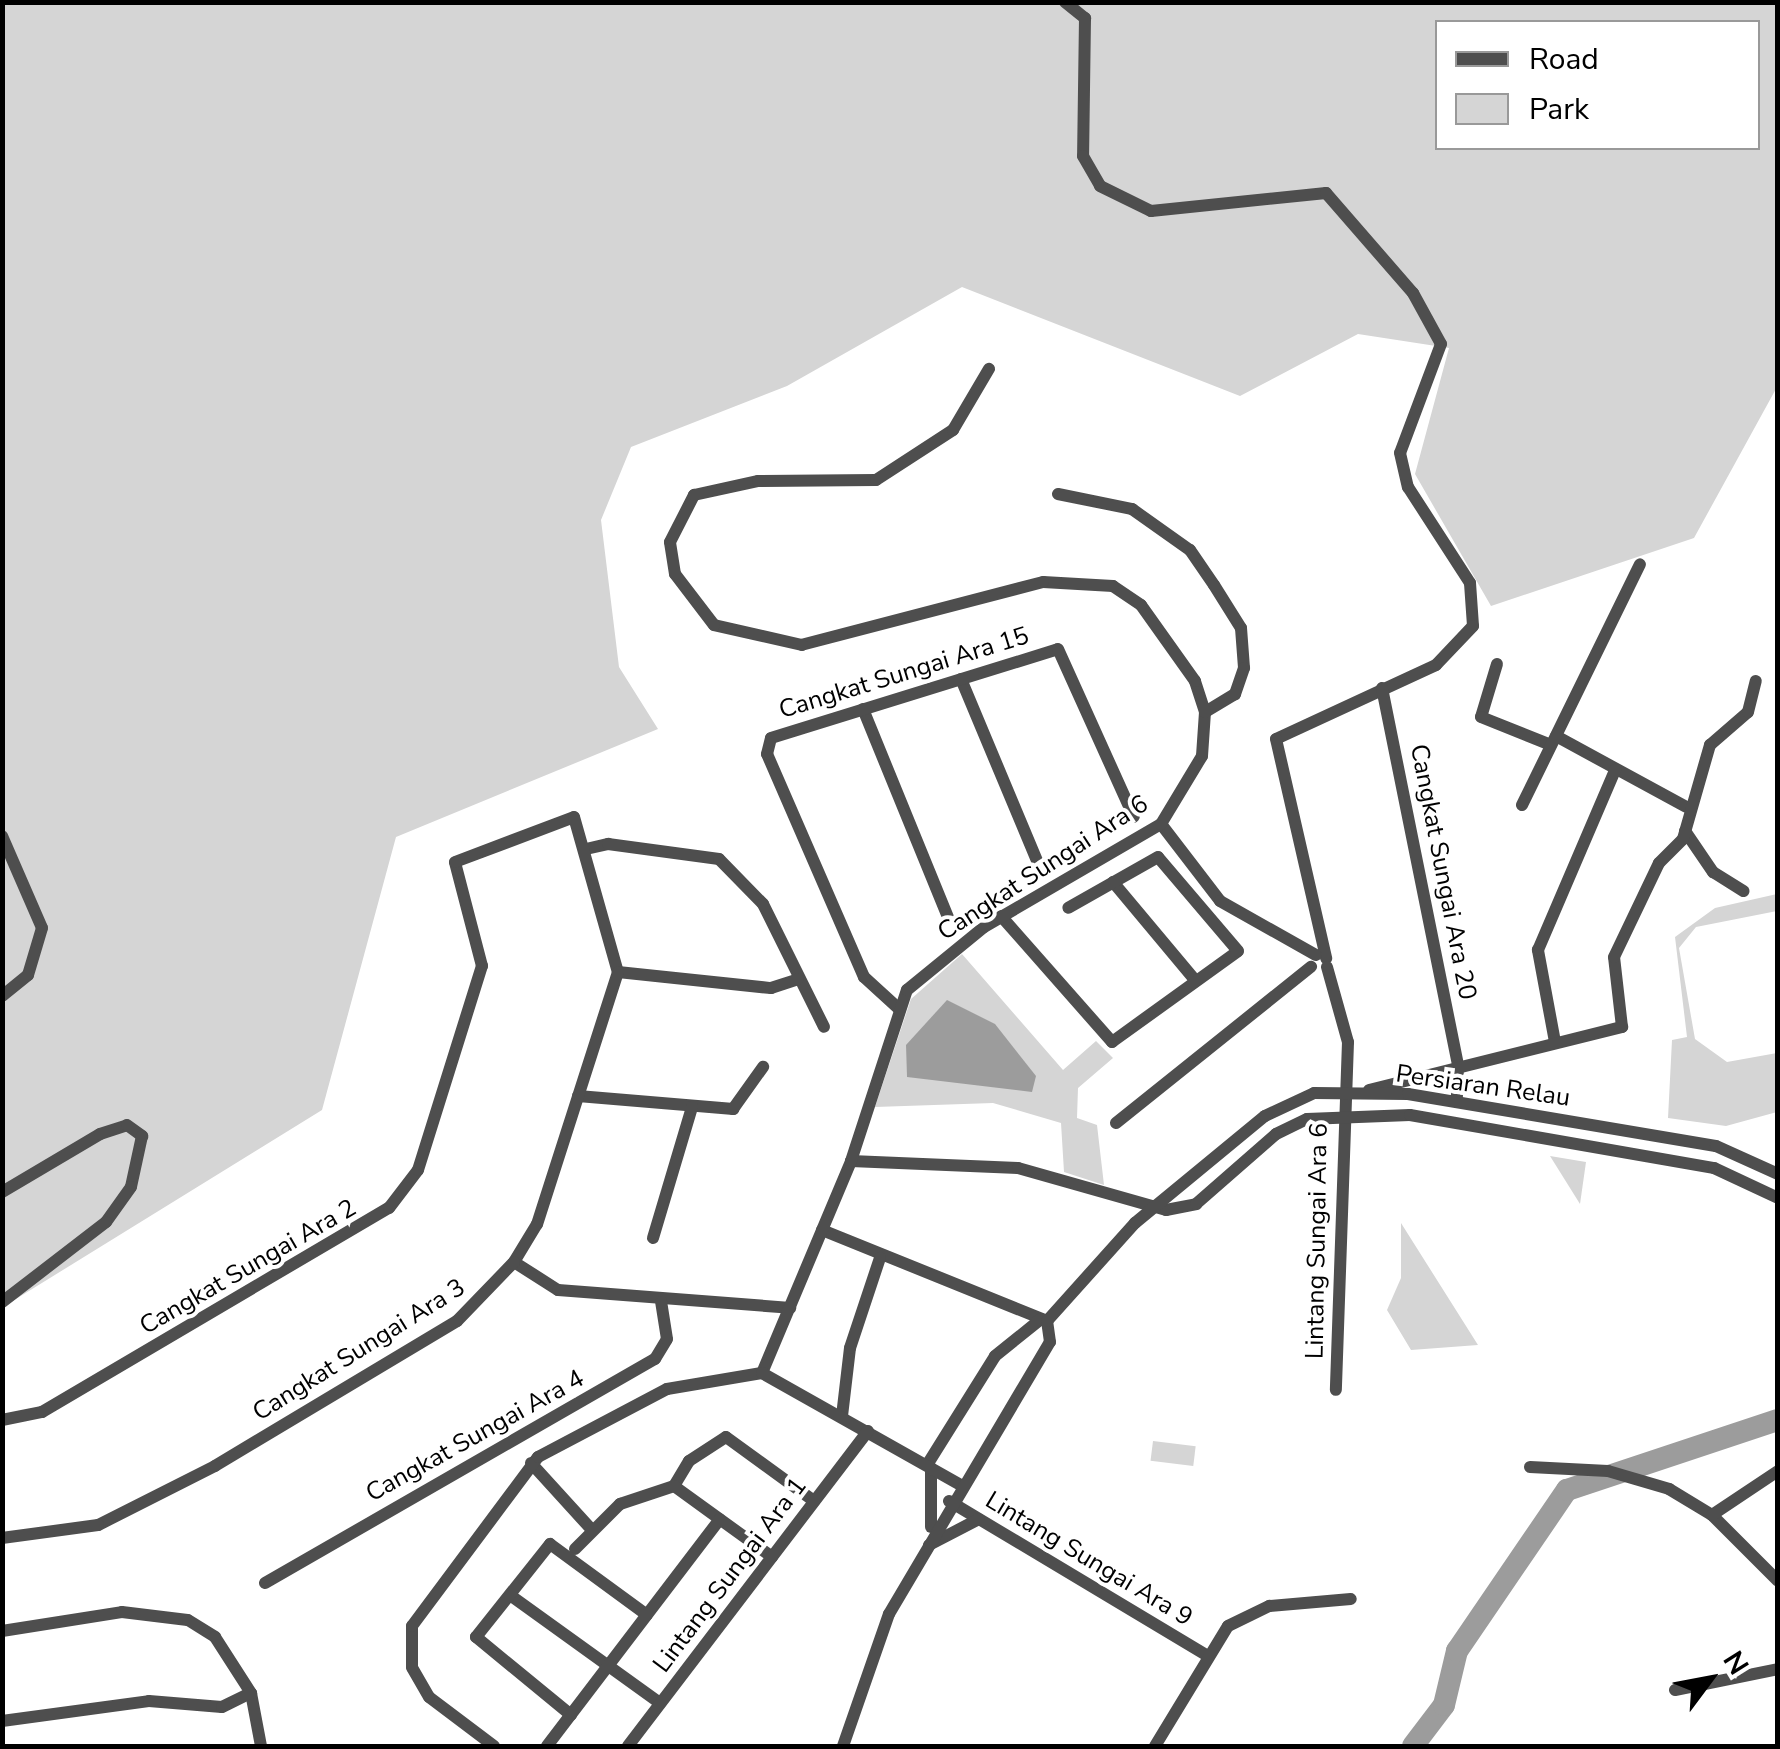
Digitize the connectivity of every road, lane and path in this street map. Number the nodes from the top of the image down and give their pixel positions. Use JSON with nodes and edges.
{"nodes":[{"id":1,"x":1065,"y":2,"type":"edge"},
{"id":2,"x":989,"y":370,"type":"dead end"},
{"id":3,"x":1058,"y":494,"type":"dead end"},
{"id":4,"x":1640,"y":564,"type":"dead end"},
{"id":5,"x":1496,"y":664,"type":"dead end"},
{"id":6,"x":961,"y":678,"type":"junction"},
{"id":7,"x":1756,"y":681,"type":"dead end"},
{"id":8,"x":1382,"y":688,"type":"junction"},
{"id":9,"x":863,"y":709,"type":"junction"},
{"id":10,"x":1205,"y":712,"type":"junction"},
{"id":11,"x":1554,"y":741,"type":"junction"},
{"id":12,"x":1615,"y":770,"type":"junction"},
{"id":13,"x":1522,"y":805,"type":"dead end"},
{"id":14,"x":1686,"y":808,"type":"junction"},
{"id":15,"x":1134,"y":817,"type":"dead end"},
{"id":16,"x":1162,"y":824,"type":"junction"},
{"id":17,"x":1685,"y":831,"type":"junction"},
{"id":18,"x":2,"y":836,"type":"edge"},
{"id":19,"x":586,"y":849,"type":"junction"},
{"id":20,"x":1040,"y":868,"type":"dead end"},
{"id":21,"x":1114,"y":882,"type":"junction"},
{"id":22,"x":1743,"y":891,"type":"dead end"},
{"id":23,"x":1068,"y":908,"type":"dead end"},
{"id":24,"x":1001,"y":916,"type":"junction"},
{"id":25,"x":948,"y":917,"type":"dead end"},
{"id":26,"x":1320,"y":962,"type":"junction"},
{"id":27,"x":618,"y":972,"type":"junction"},
{"id":28,"x":1194,"y":979,"type":"junction"},
{"id":29,"x":798,"y":980,"type":"junction"},
{"id":30,"x":2,"y":996,"type":"edge"},
{"id":31,"x":898,"y":1008,"type":"junction"},
{"id":32,"x":824,"y":1027,"type":"dead end"},
{"id":33,"x":1555,"y":1042,"type":"junction"},
{"id":34,"x":1458,"y":1064,"type":"junction"},
{"id":35,"x":763,"y":1067,"type":"dead end"},
{"id":36,"x":1345,"y":1093,"type":"junction"},
{"id":37,"x":1364,"y":1094,"type":"junction"},
{"id":38,"x":578,"y":1096,"type":"junction"},
{"id":39,"x":1457,"y":1102,"type":"junction"},
{"id":40,"x":692,"y":1107,"type":"junction"},
{"id":41,"x":1341,"y":1114,"type":"junction"},
{"id":42,"x":1116,"y":1123,"type":"dead end"},
{"id":43,"x":851,"y":1161,"type":"junction"},
{"id":44,"x":1778,"y":1174,"type":"edge"},
{"id":45,"x":2,"y":1192,"type":"edge"},
{"id":46,"x":1778,"y":1198,"type":"edge"},
{"id":47,"x":1154,"y":1209,"type":"junction"},
{"id":48,"x":822,"y":1230,"type":"junction"},
{"id":49,"x":653,"y":1238,"type":"dead end"},
{"id":50,"x":880,"y":1258,"type":"junction"},
{"id":51,"x":514,"y":1262,"type":"junction"},
{"id":52,"x":2,"y":1302,"type":"edge"},
{"id":53,"x":662,"y":1302,"type":"junction"},
{"id":54,"x":790,"y":1308,"type":"junction"},
{"id":55,"x":1044,"y":1320,"type":"junction"},
{"id":56,"x":762,"y":1373,"type":"junction"},
{"id":57,"x":1336,"y":1390,"type":"dead end"},
{"id":58,"x":842,"y":1416,"type":"junction"},
{"id":59,"x":2,"y":1420,"type":"edge"},
{"id":60,"x":868,"y":1431,"type":"junction"},
{"id":61,"x":531,"y":1463,"type":"junction"},
{"id":62,"x":929,"y":1467,"type":"junction"},
{"id":63,"x":1530,"y":1467,"type":"dead end"},
{"id":64,"x":1778,"y":1470,"type":"edge"},
{"id":65,"x":958,"y":1484,"type":"junction"},
{"id":66,"x":674,"y":1486,"type":"junction"},
{"id":67,"x":814,"y":1501,"type":"junction"},
{"id":68,"x":949,"y":1501,"type":"junction"},
{"id":69,"x":1712,"y":1515,"type":"junction"},
{"id":70,"x":720,"y":1518,"type":"junction"},
{"id":71,"x":979,"y":1519,"type":"junction"},
{"id":72,"x":592,"y":1530,"type":"junction"},
{"id":73,"x":2,"y":1538,"type":"edge"},
{"id":74,"x":926,"y":1545,"type":"junction"},
{"id":75,"x":575,"y":1550,"type":"dead end"},
{"id":76,"x":772,"y":1557,"type":"junction"},
{"id":77,"x":1778,"y":1581,"type":"edge"},
{"id":78,"x":265,"y":1584,"type":"dead end"},
{"id":79,"x":510,"y":1595,"type":"junction"},
{"id":80,"x":1351,"y":1599,"type":"dead end"},
{"id":81,"x":647,"y":1615,"type":"junction"},
{"id":82,"x":2,"y":1631,"type":"edge"},
{"id":83,"x":1206,"y":1655,"type":"junction"},
{"id":84,"x":608,"y":1666,"type":"junction"},
{"id":85,"x":1778,"y":1669,"type":"edge"},
{"id":86,"x":1674,"y":1690,"type":"dead end"},
{"id":87,"x":251,"y":1693,"type":"junction"},
{"id":88,"x":660,"y":1703,"type":"junction"},
{"id":89,"x":571,"y":1716,"type":"junction"},
{"id":90,"x":2,"y":1721,"type":"edge"},
{"id":91,"x":261,"y":1746,"type":"edge"},
{"id":92,"x":494,"y":1746,"type":"edge"},
{"id":93,"x":547,"y":1746,"type":"edge"},
{"id":94,"x":628,"y":1746,"type":"edge"},
{"id":95,"x":843,"y":1746,"type":"edge"},
{"id":96,"x":1154,"y":1746,"type":"edge"}],
"edges":[{"from":1,"to":8,"type":"street"},
{"from":2,"to":10,"type":"street"},
{"from":3,"to":10,"type":"street"},
{"from":4,"to":11,"type":"street"},
{"from":5,"to":11,"type":"street"},
{"from":6,"to":9,"type":"street","name":"Cangkat Sungai Ara 15"},
{"from":6,"to":15,"type":"street","name":"Cangkat Sungai Ara 15"},
{"from":6,"to":20,"type":"street"},
{"from":7,"to":14,"type":"street"},
{"from":8,"to":26,"type":"street","name":"Lintang Sungai Ara 6"},
{"from":8,"to":34,"type":"street","name":"Cangkat Sungai Ara 20"},
{"from":9,"to":25,"type":"street"},
{"from":9,"to":31,"type":"street","name":"Cangkat Sungai Ara 15"},
{"from":10,"to":16,"type":"street","name":"Cangkat Sungai Ara 6"},
{"from":11,"to":12,"type":"street"},
{"from":11,"to":13,"type":"street"},
{"from":12,"to":14,"type":"street"},
{"from":12,"to":33,"type":"street"},
{"from":14,"to":17,"type":"street"},
{"from":16,"to":24,"type":"street","name":"Cangkat Sungai Ara 6"},
{"from":16,"to":26,"type":"street"},
{"from":17,"to":22,"type":"street"},
{"from":17,"to":33,"type":"street"},
{"from":18,"to":30,"type":"street"},
{"from":19,"to":27,"type":"street"},
{"from":19,"to":29,"type":"street"},
{"from":19,"to":59,"type":"street","name":"Cangkat Sungai Ara 2"},
{"from":21,"to":23,"type":"street"},
{"from":21,"to":28,"type":"street"},
{"from":21,"to":28,"type":"street"},
{"from":24,"to":28,"type":"street"},
{"from":24,"to":31,"type":"street","name":"Cangkat Sungai Ara 6"},
{"from":26,"to":36,"type":"street","name":"Lintang Sungai Ara 6"},
{"from":26,"to":42,"type":"street"},
{"from":27,"to":29,"type":"street"},
{"from":27,"to":38,"type":"street","name":"Cangkat Sungai Ara 3"},
{"from":29,"to":32,"type":"street"},
{"from":31,"to":43,"type":"street","name":"Cangkat Sungai Ara 6"},
{"from":33,"to":34,"type":"street"},
{"from":34,"to":37,"type":"street"},
{"from":34,"to":39,"type":"street","name":"Cangkat Sungai Ara 20"},
{"from":35,"to":40,"type":"street"},
{"from":36,"to":37,"type":"street","name":"Persiaran Relau"},
{"from":36,"to":41,"type":"street","name":"Lintang Sungai Ara 6"},
{"from":36,"to":47,"type":"street","name":"Persiaran Relau"},
{"from":37,"to":39,"type":"street","name":"Persiaran Relau"},
{"from":38,"to":40,"type":"street"},
{"from":38,"to":51,"type":"street","name":"Cangkat Sungai Ara 3"},
{"from":39,"to":44,"type":"street","name":"Persiaran Relau"},
{"from":40,"to":49,"type":"street"},
{"from":41,"to":46,"type":"street","name":"Persiaran Relau"},
{"from":41,"to":47,"type":"street","name":"Persiaran Relau"},
{"from":41,"to":57,"type":"street","name":"Lintang Sungai Ara 6"},
{"from":43,"to":47,"type":"street"},
{"from":43,"to":48,"type":"street","name":"Cangkat Sungai Ara 6"},
{"from":45,"to":52,"type":"street"},
{"from":47,"to":55,"type":"street","name":"Persiaran Relau"},
{"from":48,"to":50,"type":"street"},
{"from":48,"to":54,"type":"street","name":"Cangkat Sungai Ara 6"},
{"from":50,"to":55,"type":"street"},
{"from":50,"to":58,"type":"street"},
{"from":51,"to":53,"type":"street"},
{"from":51,"to":73,"type":"street","name":"Cangkat Sungai Ara 3"},
{"from":53,"to":54,"type":"street"},
{"from":53,"to":78,"type":"street","name":"Cangkat Sungai Ara 4"},
{"from":54,"to":56,"type":"street","name":"Cangkat Sungai Ara 6"},
{"from":55,"to":62,"type":"street"},
{"from":55,"to":65,"type":"street","name":"Persiaran Relau"},
{"from":56,"to":58,"type":"street"},
{"from":56,"to":61,"type":"street"},
{"from":58,"to":60,"type":"street"},
{"from":60,"to":62,"type":"street"},
{"from":60,"to":67,"type":"street","name":"Lintang Sungai Ara 1"},
{"from":61,"to":72,"type":"street"},
{"from":61,"to":92,"type":"street"},
{"from":62,"to":65,"type":"street"},
{"from":62,"to":74,"type":"street"},
{"from":63,"to":69,"type":"street"},
{"from":64,"to":69,"type":"street"},
{"from":65,"to":68,"type":"street","name":"Persiaran Relau"},
{"from":66,"to":67,"type":"street"},
{"from":66,"to":70,"type":"street"},
{"from":66,"to":72,"type":"street"},
{"from":67,"to":76,"type":"street","name":"Lintang Sungai Ara 1"},
{"from":68,"to":71,"type":"street","name":"Lintang Sungai Ara 9"},
{"from":68,"to":74,"type":"street","name":"Persiaran Relau"},
{"from":69,"to":77,"type":"street"},
{"from":70,"to":76,"type":"street"},
{"from":70,"to":81,"type":"street"},
{"from":71,"to":74,"type":"street"},
{"from":71,"to":83,"type":"street","name":"Lintang Sungai Ara 9"},
{"from":72,"to":75,"type":"street"},
{"from":74,"to":95,"type":"street","name":"Persiaran Relau"},
{"from":76,"to":88,"type":"street","name":"Lintang Sungai Ara 1"},
{"from":79,"to":81,"type":"street"},
{"from":79,"to":84,"type":"street"},
{"from":79,"to":89,"type":"street"},
{"from":80,"to":83,"type":"street"},
{"from":81,"to":84,"type":"street"},
{"from":82,"to":87,"type":"street"},
{"from":83,"to":96,"type":"street"},
{"from":84,"to":88,"type":"street"},
{"from":84,"to":89,"type":"street"},
{"from":85,"to":86,"type":"street"},
{"from":87,"to":90,"type":"street"},
{"from":87,"to":91,"type":"street"},
{"from":88,"to":94,"type":"street","name":"Lintang Sungai Ara 1"},
{"from":89,"to":93,"type":"street"}]}
